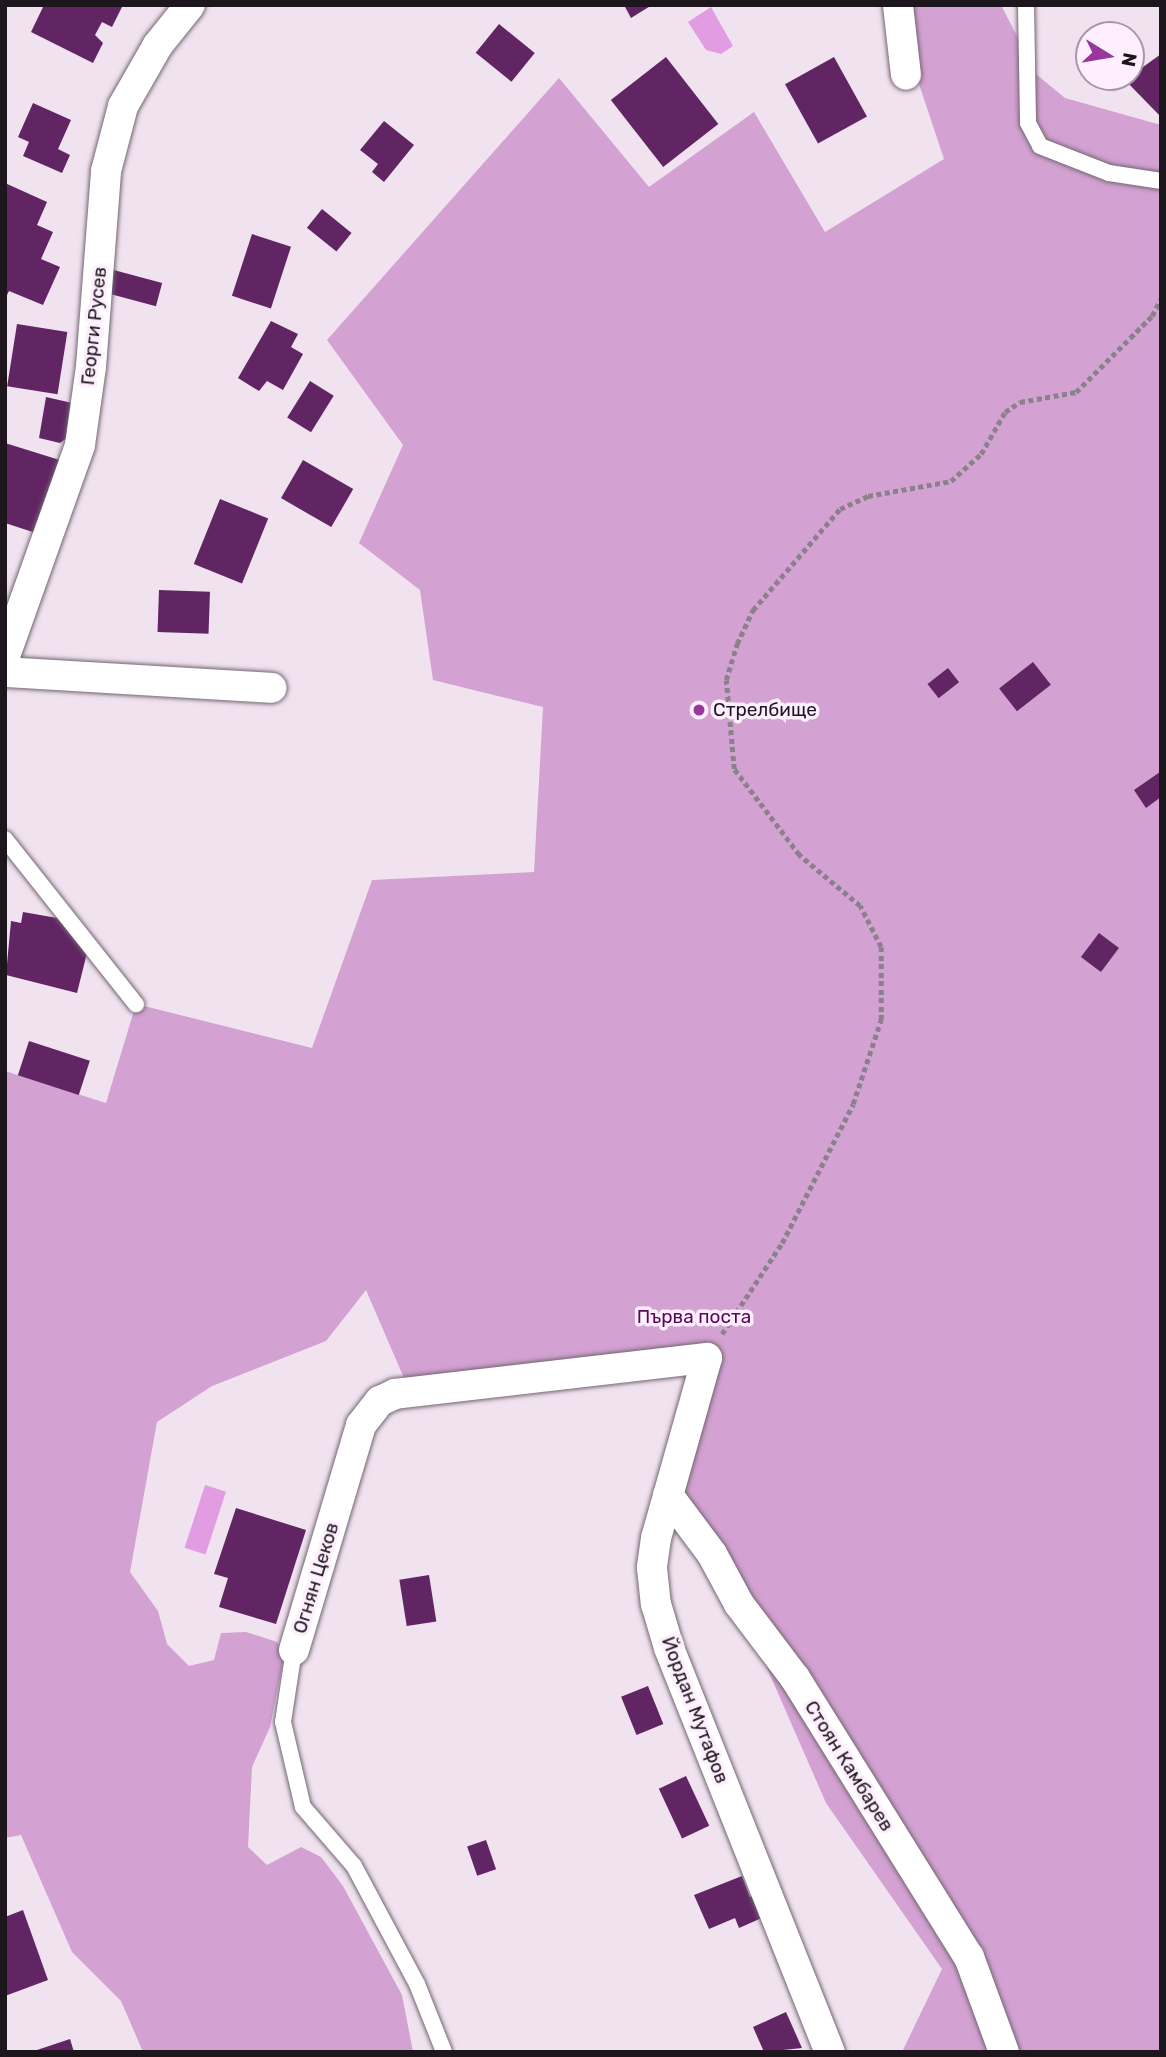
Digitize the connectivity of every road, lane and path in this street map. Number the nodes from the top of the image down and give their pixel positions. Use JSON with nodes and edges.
{"nodes":[{"id":1,"x":190,"y":5,"type":"edge"},
{"id":2,"x":898,"y":5,"type":"edge"},
{"id":3,"x":1026,"y":5,"type":"edge"},
{"id":4,"x":906,"y":75,"type":"dead end"},
{"id":5,"x":1161,"y":181,"type":"edge"},
{"id":6,"x":1161,"y":298,"type":"edge"},
{"id":7,"x":5,"y":656,"type":"edge"},
{"id":8,"x":5,"y":672,"type":"edge"},
{"id":9,"x":272,"y":688,"type":"dead end"},
{"id":10,"x":5,"y":839,"type":"edge"},
{"id":11,"x":136,"y":1004,"type":"dead end"},
{"id":12,"x":707,"y":1358,"type":"junction"},
{"id":13,"x":668,"y":1495,"type":"junction"},
{"id":14,"x":294,"y":1650,"type":"joint"},
{"id":15,"x":444,"y":2052,"type":"edge"},
{"id":16,"x":831,"y":2052,"type":"edge"},
{"id":17,"x":1004,"y":2052,"type":"edge"}],
"edges":[{"from":1,"to":7,"type":"street","name":"Георги Русев"},
{"from":2,"to":4,"type":"street"},
{"from":3,"to":5,"type":"lane"},
{"from":6,"to":12,"type":"path"},
{"from":8,"to":9,"type":"street"},
{"from":10,"to":11,"type":"lane"},
{"from":12,"to":13,"type":"street","name":"Йордан Мутафов"},
{"from":12,"to":14,"type":"street","name":"Огнян Цеков"},
{"from":13,"to":16,"type":"street","name":"Йордан Мутафов"},
{"from":13,"to":17,"type":"street","name":"Стоян Камбарев"},
{"from":14,"to":15,"type":"lane","name":"Огнян Цеков"}]}
